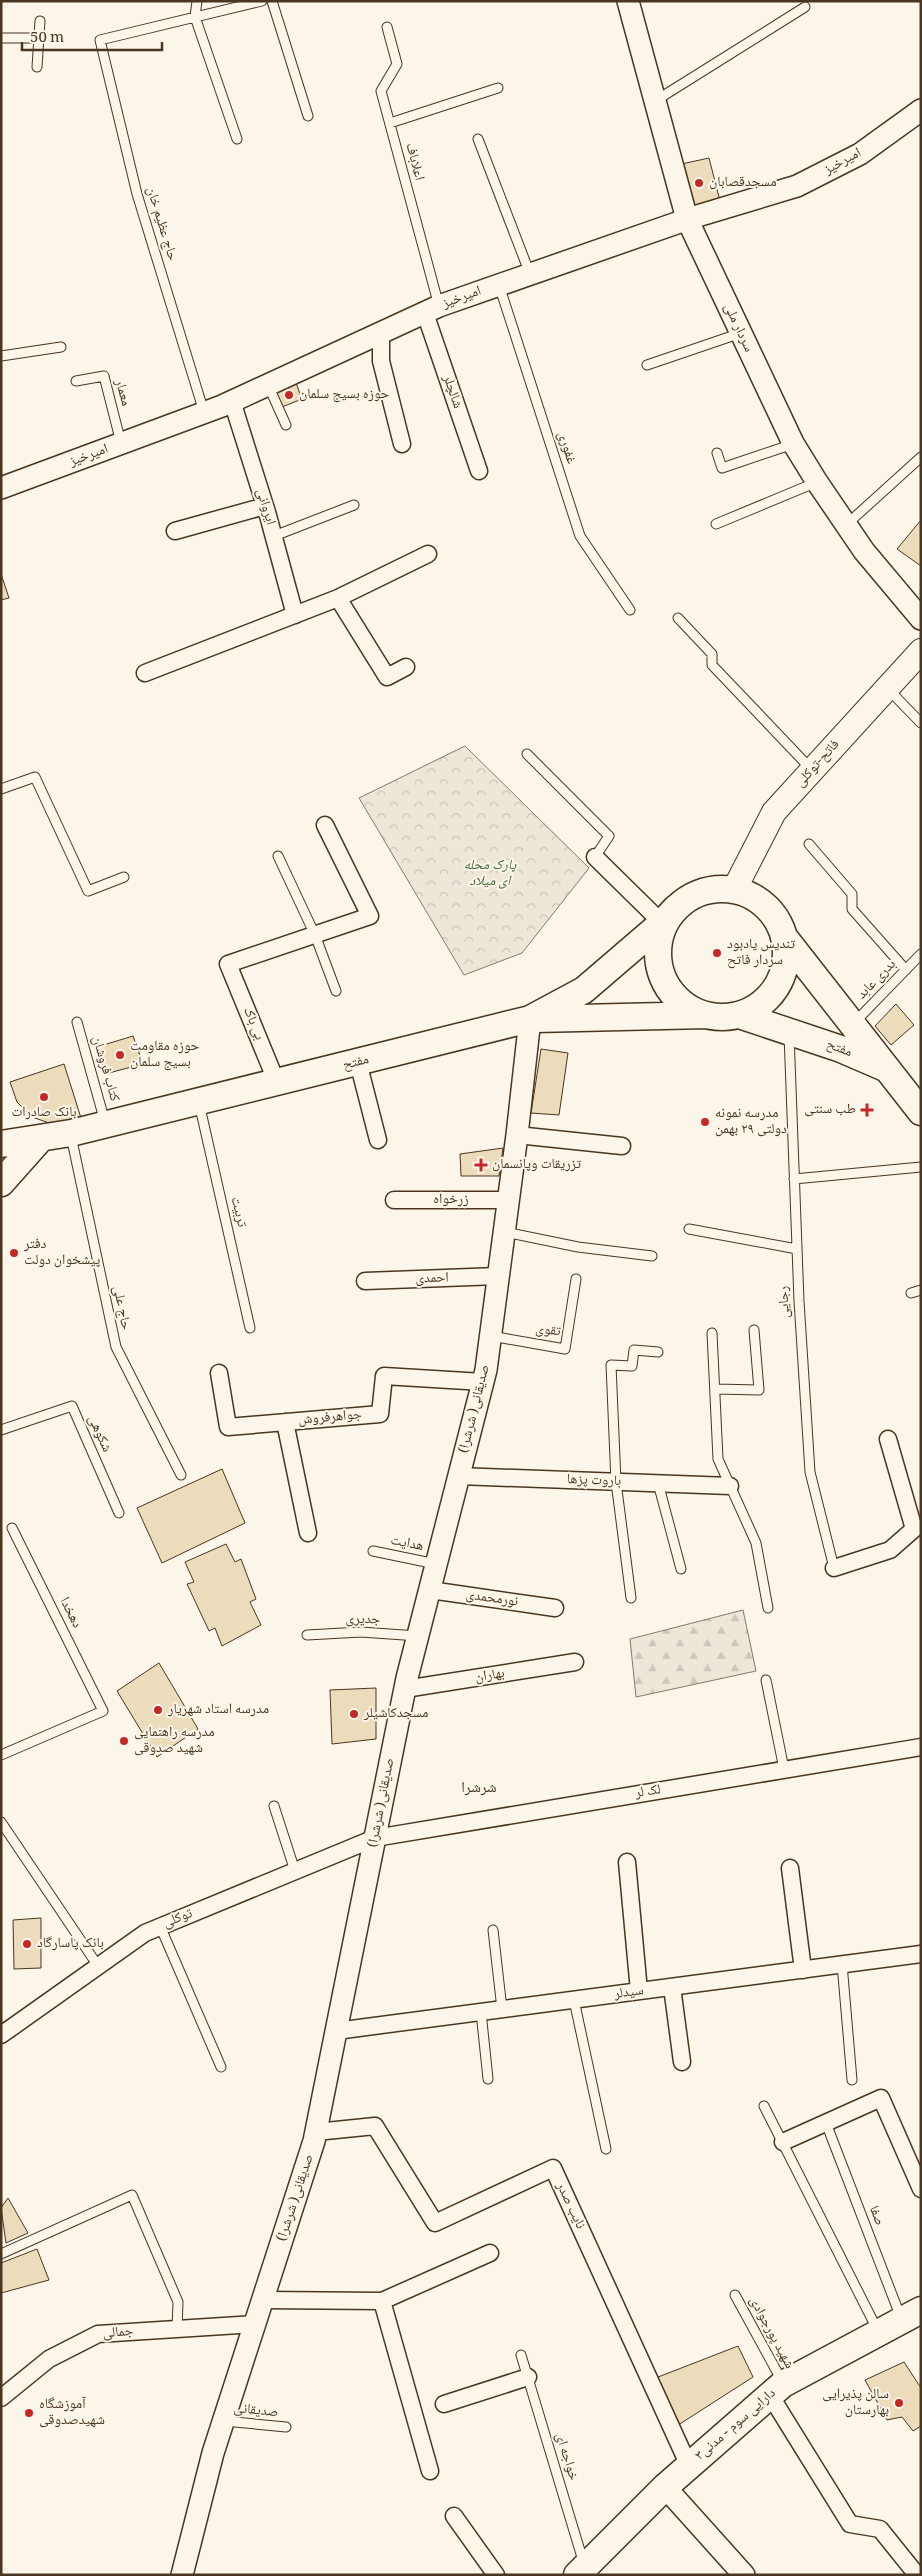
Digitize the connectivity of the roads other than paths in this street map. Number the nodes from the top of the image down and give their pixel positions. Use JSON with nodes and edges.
{"nodes":[{"id":1,"x":198,"y":1,"type":"edge"},
{"id":2,"x":262,"y":1,"type":"edge"},
{"id":3,"x":272,"y":1,"type":"edge"},
{"id":4,"x":628,"y":1,"type":"edge"},
{"id":5,"x":805,"y":7,"type":"dead end"},
{"id":6,"x":195,"y":17,"type":"junction"},
{"id":7,"x":40,"y":21,"type":"dead end"},
{"id":8,"x":388,"y":28,"type":"dead end"},
{"id":9,"x":1,"y":38,"type":"edge"},
{"id":10,"x":39,"y":38,"type":"junction"},
{"id":11,"x":37,"y":67,"type":"dead end"},
{"id":12,"x":498,"y":88,"type":"dead end"},
{"id":13,"x":655,"y":101,"type":"junction"},
{"id":14,"x":921,"y":110,"type":"edge"},
{"id":15,"x":308,"y":116,"type":"dead end"},
{"id":16,"x":390,"y":123,"type":"junction"},
{"id":17,"x":237,"y":139,"type":"dead end"},
{"id":18,"x":478,"y":139,"type":"dead end"},
{"id":19,"x":687,"y":219,"type":"junction"},
{"id":20,"x":530,"y":274,"type":"junction"},
{"id":21,"x":499,"y":285,"type":"junction"},
{"id":22,"x":432,"y":310,"type":"junction"},
{"id":23,"x":380,"y":333,"type":"junction"},
{"id":24,"x":741,"y":333,"type":"junction"},
{"id":25,"x":61,"y":347,"type":"dead end"},
{"id":26,"x":1,"y":356,"type":"edge"},
{"id":27,"x":647,"y":365,"type":"dead end"},
{"id":28,"x":76,"y":381,"type":"dead end"},
{"id":29,"x":268,"y":385,"type":"junction"},
{"id":30,"x":232,"y":401,"type":"junction"},
{"id":31,"x":204,"y":413,"type":"junction"},
{"id":32,"x":286,"y":425,"type":"dead end"},
{"id":33,"x":122,"y":444,"type":"junction"},
{"id":34,"x":402,"y":444,"type":"dead end"},
{"id":35,"x":794,"y":444,"type":"junction"},
{"id":36,"x":717,"y":453,"type":"dead end"},
{"id":37,"x":921,"y":457,"type":"edge"},
{"id":38,"x":479,"y":471,"type":"dead end"},
{"id":39,"x":817,"y":482,"type":"junction"},
{"id":40,"x":1,"y":488,"type":"edge"},
{"id":41,"x":354,"y":505,"type":"dead end"},
{"id":42,"x":265,"y":506,"type":"junction"},
{"id":43,"x":716,"y":524,"type":"dead end"},
{"id":44,"x":846,"y":525,"type":"junction"},
{"id":45,"x":175,"y":531,"type":"dead end"},
{"id":46,"x":274,"y":536,"type":"junction"},
{"id":47,"x":428,"y":554,"type":"dead end"},
{"id":48,"x":338,"y":598,"type":"junction"},
{"id":49,"x":630,"y":610,"type":"dead end"},
{"id":50,"x":295,"y":615,"type":"junction"},
{"id":51,"x":678,"y":618,"type":"dead end"},
{"id":52,"x":921,"y":619,"type":"edge"},
{"id":53,"x":921,"y":651,"type":"edge"},
{"id":54,"x":406,"y":667,"type":"dead end"},
{"id":55,"x":145,"y":673,"type":"dead end"},
{"id":56,"x":887,"y":688,"type":"junction"},
{"id":57,"x":921,"y":723,"type":"edge"},
{"id":58,"x":527,"y":754,"type":"dead end"},
{"id":59,"x":812,"y":770,"type":"junction"},
{"id":60,"x":1,"y":790,"type":"edge"},
{"id":61,"x":325,"y":825,"type":"dead end"},
{"id":62,"x":809,"y":844,"type":"dead end"},
{"id":63,"x":278,"y":856,"type":"dead end"},
{"id":64,"x":595,"y":857,"type":"joint"},
{"id":65,"x":124,"y":877,"type":"dead end"},
{"id":66,"x":734,"y":890,"type":"junction"},
{"id":67,"x":669,"y":915,"type":"junction"},
{"id":68,"x":315,"y":935,"type":"junction"},
{"id":69,"x":784,"y":937,"type":"junction"},
{"id":70,"x":921,"y":954,"type":"edge"},
{"id":71,"x":906,"y":970,"type":"junction"},
{"id":72,"x":336,"y":991,"type":"dead end"},
{"id":73,"x":706,"y":1015,"type":"junction"},
{"id":74,"x":739,"y":1015,"type":"junction"},
{"id":75,"x":530,"y":1019,"type":"junction"},
{"id":76,"x":77,"y":1022,"type":"dead end"},
{"id":77,"x":852,"y":1024,"type":"junction"},
{"id":78,"x":789,"y":1032,"type":"junction"},
{"id":79,"x":358,"y":1062,"type":"junction"},
{"id":80,"x":888,"y":1069,"type":"junction"},
{"id":81,"x":277,"y":1083,"type":"junction"},
{"id":82,"x":199,"y":1103,"type":"junction"},
{"id":83,"x":921,"y":1112,"type":"edge"},
{"id":84,"x":106,"y":1124,"type":"junction"},
{"id":85,"x":71,"y":1133,"type":"junction"},
{"id":86,"x":517,"y":1134,"type":"junction"},
{"id":87,"x":41,"y":1138,"type":"junction"},
{"id":88,"x":378,"y":1140,"type":"dead end"},
{"id":89,"x":1,"y":1144,"type":"edge"},
{"id":90,"x":622,"y":1146,"type":"dead end"},
{"id":91,"x":921,"y":1167,"type":"edge"},
{"id":92,"x":794,"y":1179,"type":"junction"},
{"id":93,"x":1,"y":1183,"type":"edge"},
{"id":94,"x":394,"y":1200,"type":"dead end"},
{"id":95,"x":509,"y":1200,"type":"junction"},
{"id":96,"x":689,"y":1229,"type":"dead end"},
{"id":97,"x":504,"y":1232,"type":"junction"},
{"id":98,"x":797,"y":1249,"type":"junction"},
{"id":99,"x":652,"y":1256,"type":"dead end"},
{"id":100,"x":498,"y":1276,"type":"junction"},
{"id":101,"x":576,"y":1279,"type":"dead end"},
{"id":102,"x":365,"y":1281,"type":"dead end"},
{"id":103,"x":921,"y":1290,"type":"edge"},
{"id":104,"x":911,"y":1293,"type":"dead end"},
{"id":105,"x":250,"y":1328,"type":"dead end"},
{"id":106,"x":754,"y":1330,"type":"dead end"},
{"id":107,"x":712,"y":1333,"type":"dead end"},
{"id":108,"x":490,"y":1336,"type":"junction"},
{"id":109,"x":658,"y":1352,"type":"dead end"},
{"id":110,"x":219,"y":1373,"type":"dead end"},
{"id":111,"x":483,"y":1382,"type":"junction"},
{"id":112,"x":716,"y":1389,"type":"junction"},
{"id":113,"x":285,"y":1422,"type":"junction"},
{"id":114,"x":1,"y":1430,"type":"edge"},
{"id":115,"x":888,"y":1439,"type":"dead end"},
{"id":116,"x":181,"y":1475,"type":"dead end"},
{"id":117,"x":459,"y":1476,"type":"junction"},
{"id":118,"x":616,"y":1482,"type":"junction"},
{"id":119,"x":658,"y":1483,"type":"junction"},
{"id":120,"x":730,"y":1486,"type":"junction"},
{"id":121,"x":119,"y":1513,"type":"dead end"},
{"id":122,"x":12,"y":1528,"type":"dead end"},
{"id":123,"x":308,"y":1533,"type":"dead end"},
{"id":124,"x":373,"y":1551,"type":"dead end"},
{"id":125,"x":436,"y":1564,"type":"junction"},
{"id":126,"x":834,"y":1568,"type":"joint"},
{"id":127,"x":681,"y":1569,"type":"dead end"},
{"id":128,"x":430,"y":1590,"type":"junction"},
{"id":129,"x":631,"y":1598,"type":"dead end"},
{"id":130,"x":555,"y":1608,"type":"dead end"},
{"id":131,"x":768,"y":1608,"type":"dead end"},
{"id":132,"x":307,"y":1635,"type":"dead end"},
{"id":133,"x":418,"y":1636,"type":"junction"},
{"id":134,"x":575,"y":1662,"type":"dead end"},
{"id":135,"x":766,"y":1680,"type":"dead end"},
{"id":136,"x":405,"y":1689,"type":"junction"},
{"id":137,"x":921,"y":1746,"type":"edge"},
{"id":138,"x":1,"y":1755,"type":"edge"},
{"id":139,"x":784,"y":1769,"type":"junction"},
{"id":140,"x":274,"y":1806,"type":"dead end"},
{"id":141,"x":1,"y":1822,"type":"edge"},
{"id":142,"x":375,"y":1838,"type":"junction"},
{"id":143,"x":627,"y":1862,"type":"dead end"},
{"id":144,"x":790,"y":1868,"type":"dead end"},
{"id":145,"x":295,"y":1871,"type":"junction"},
{"id":146,"x":160,"y":1926,"type":"junction"},
{"id":147,"x":493,"y":1930,"type":"dead end"},
{"id":148,"x":921,"y":1954,"type":"edge"},
{"id":149,"x":842,"y":1964,"type":"junction"},
{"id":150,"x":98,"y":1966,"type":"junction"},
{"id":151,"x":803,"y":1970,"type":"junction"},
{"id":152,"x":672,"y":1987,"type":"junction"},
{"id":153,"x":639,"y":1991,"type":"junction"},
{"id":154,"x":574,"y":2000,"type":"junction"},
{"id":155,"x":502,"y":2009,"type":"junction"},
{"id":156,"x":482,"y":2012,"type":"junction"},
{"id":157,"x":336,"y":2031,"type":"junction"},
{"id":158,"x":1,"y":2035,"type":"edge"},
{"id":159,"x":682,"y":2062,"type":"dead end"},
{"id":160,"x":222,"y":2067,"type":"dead end"},
{"id":161,"x":488,"y":2079,"type":"dead end"},
{"id":162,"x":852,"y":2080,"type":"dead end"},
{"id":163,"x":764,"y":2106,"type":"dead end"},
{"id":164,"x":826,"y":2122,"type":"junction"},
{"id":165,"x":316,"y":2132,"type":"junction"},
{"id":166,"x":782,"y":2142,"type":"junction"},
{"id":167,"x":606,"y":2150,"type":"dead end"},
{"id":168,"x":921,"y":2189,"type":"edge"},
{"id":169,"x":490,"y":2253,"type":"dead end"},
{"id":170,"x":1,"y":2254,"type":"edge"},
{"id":171,"x":735,"y":2294,"type":"dead end"},
{"id":172,"x":263,"y":2300,"type":"junction"},
{"id":173,"x":382,"y":2301,"type":"junction"},
{"id":174,"x":911,"y":2314,"type":"edge"},
{"id":175,"x":255,"y":2324,"type":"junction"},
{"id":176,"x":177,"y":2329,"type":"junction"},
{"id":177,"x":878,"y":2331,"type":"junction"},
{"id":178,"x":521,"y":2355,"type":"dead end"},
{"id":179,"x":528,"y":2377,"type":"junction"},
{"id":180,"x":776,"y":2390,"type":"junction"},
{"id":181,"x":1,"y":2398,"type":"edge"},
{"id":182,"x":444,"y":2404,"type":"dead end"},
{"id":183,"x":224,"y":2421,"type":"junction"},
{"id":184,"x":286,"y":2427,"type":"dead end"},
{"id":185,"x":689,"y":2466,"type":"junction"},
{"id":186,"x":430,"y":2471,"type":"dead end"},
{"id":187,"x":665,"y":2487,"type":"junction"},
{"id":188,"x":454,"y":2516,"type":"dead end"},
{"id":189,"x":581,"y":2570,"type":"edge"},
{"id":190,"x":182,"y":2575,"type":"edge"},
{"id":191,"x":496,"y":2575,"type":"edge"},
{"id":192,"x":744,"y":2575,"type":"edge"},
{"id":193,"x":917,"y":2575,"type":"edge"}],
"edges":[{"from":1,"to":6,"type":"lane"},
{"from":2,"to":6,"type":"lane"},
{"from":3,"to":15,"type":"lane"},
{"from":4,"to":13,"type":"street","name":"سردار ملی"},
{"from":5,"to":13,"type":"lane"},
{"from":6,"to":17,"type":"lane"},
{"from":6,"to":31,"type":"lane","name":"حاج عظیم خان"},
{"from":7,"to":10,"type":"lane"},
{"from":8,"to":16,"type":"lane","name":"اعلاباف"},
{"from":9,"to":10,"type":"lane"},
{"from":10,"to":11,"type":"lane"},
{"from":12,"to":16,"type":"lane"},
{"from":13,"to":19,"type":"street","name":"سردار ملی"},
{"from":14,"to":19,"type":"street","name":"امیرخیز"},
{"from":16,"to":22,"type":"lane","name":"اعلاباف"},
{"from":18,"to":20,"type":"lane"},
{"from":19,"to":20,"type":"street","name":"امیرخیز"},
{"from":19,"to":24,"type":"street","name":"سردار ملی"},
{"from":20,"to":21,"type":"street","name":"امیرخیز"},
{"from":21,"to":22,"type":"street","name":"امیرخیز"},
{"from":21,"to":49,"type":"lane","name":"غفوری"},
{"from":22,"to":23,"type":"street","name":"امیرخیز"},
{"from":22,"to":38,"type":"street","name":"شالچلر"},
{"from":23,"to":29,"type":"street","name":"امیرخیز"},
{"from":23,"to":34,"type":"street"},
{"from":24,"to":27,"type":"lane"},
{"from":24,"to":35,"type":"street","name":"سردار ملی"},
{"from":25,"to":26,"type":"lane"},
{"from":28,"to":33,"type":"lane","name":"معمار"},
{"from":29,"to":30,"type":"street","name":"امیرخیز"},
{"from":29,"to":32,"type":"lane"},
{"from":30,"to":31,"type":"street","name":"امیرخیز"},
{"from":30,"to":42,"type":"street","name":"ایروانی"},
{"from":31,"to":33,"type":"street","name":"امیرخیز"},
{"from":33,"to":40,"type":"street","name":"امیرخیز"},
{"from":35,"to":36,"type":"lane"},
{"from":35,"to":39,"type":"street","name":"سردار ملی"},
{"from":37,"to":44,"type":"lane"},
{"from":39,"to":43,"type":"lane"},
{"from":39,"to":44,"type":"street","name":"سردار ملی"},
{"from":41,"to":46,"type":"lane"},
{"from":42,"to":45,"type":"street"},
{"from":42,"to":46,"type":"street","name":"ایروانی"},
{"from":44,"to":52,"type":"street","name":"سردار ملی"},
{"from":46,"to":50,"type":"street","name":"ایروانی"},
{"from":47,"to":48,"type":"street"},
{"from":48,"to":50,"type":"street"},
{"from":48,"to":54,"type":"street"},
{"from":50,"to":55,"type":"street"},
{"from":51,"to":59,"type":"lane"},
{"from":53,"to":56,"type":"main road","name":"فاتح-توکلی"},
{"from":56,"to":57,"type":"lane"},
{"from":56,"to":59,"type":"main road","name":"فاتح-توکلی"},
{"from":58,"to":64,"type":"lane"},
{"from":59,"to":66,"type":"main road","name":"فاتح-توکلی"},
{"from":60,"to":65,"type":"lane"},
{"from":61,"to":68,"type":"street"},
{"from":62,"to":71,"type":"lane"},
{"from":63,"to":68,"type":"lane"},
{"from":64,"to":67,"type":"street"},
{"from":66,"to":67,"type":"main road"},
{"from":66,"to":69,"type":"main road"},
{"from":67,"to":73,"type":"main road"},
{"from":67,"to":75,"type":"main road","name":"مفتح"},
{"from":68,"to":72,"type":"lane"},
{"from":68,"to":81,"type":"street","name":"بی باک"},
{"from":69,"to":74,"type":"main road"},
{"from":69,"to":77,"type":"main road"},
{"from":70,"to":71,"type":"lane","name":"بدری عابد"},
{"from":71,"to":77,"type":"lane","name":"بدری عابد"},
{"from":73,"to":74,"type":"main road"},
{"from":73,"to":75,"type":"main road"},
{"from":74,"to":78,"type":"main road","name":"مفتح"},
{"from":75,"to":79,"type":"main road","name":"مفتح"},
{"from":75,"to":86,"type":"street","name":"(شرشرا )صدیقانی"},
{"from":76,"to":84,"type":"lane","name":"کتاب فروشان"},
{"from":77,"to":80,"type":"main road"},
{"from":78,"to":80,"type":"main road","name":"مفتح"},
{"from":78,"to":92,"type":"lane","name":"رجایی"},
{"from":79,"to":81,"type":"main road","name":"مفتح"},
{"from":79,"to":88,"type":"street"},
{"from":80,"to":83,"type":"main road","name":"مفتح"},
{"from":81,"to":82,"type":"main road","name":"مفتح"},
{"from":82,"to":84,"type":"main road","name":"مفتح"},
{"from":82,"to":105,"type":"lane","name":"تربیت"},
{"from":84,"to":85,"type":"main road","name":"مفتح"},
{"from":85,"to":87,"type":"main road","name":"مفتح"},
{"from":85,"to":116,"type":"lane","name":"حاج علی"},
{"from":86,"to":90,"type":"street"},
{"from":86,"to":95,"type":"street","name":"(شرشرا )صدیقانی"},
{"from":87,"to":89,"type":"main road","name":"مفتح"},
{"from":87,"to":93,"type":"main road"},
{"from":91,"to":92,"type":"lane"},
{"from":92,"to":98,"type":"lane","name":"رجایی"},
{"from":94,"to":95,"type":"street","name":"زرخواه"},
{"from":95,"to":97,"type":"street","name":"(شرشرا )صدیقانی"},
{"from":96,"to":98,"type":"lane"},
{"from":97,"to":99,"type":"lane"},
{"from":97,"to":100,"type":"street","name":"(شرشرا )صدیقانی"},
{"from":98,"to":126,"type":"lane","name":"رجایی"},
{"from":100,"to":102,"type":"street","name":"احمدی"},
{"from":100,"to":108,"type":"street","name":"(شرشرا )صدیقانی"},
{"from":101,"to":108,"type":"lane","name":"تقوی"},
{"from":103,"to":104,"type":"lane"},
{"from":106,"to":112,"type":"lane"},
{"from":107,"to":112,"type":"lane"},
{"from":108,"to":111,"type":"street","name":"(شرشرا )صدیقانی"},
{"from":109,"to":118,"type":"lane"},
{"from":110,"to":113,"type":"street","name":"جواهرفروش"},
{"from":111,"to":113,"type":"street","name":"جواهرفروش"},
{"from":111,"to":117,"type":"street","name":"(شرشرا )صدیقانی"},
{"from":112,"to":120,"type":"lane"},
{"from":113,"to":123,"type":"street"},
{"from":114,"to":121,"type":"lane","name":"شکوهی"},
{"from":115,"to":126,"type":"street"},
{"from":117,"to":118,"type":"street","name":"باروت پزها"},
{"from":117,"to":125,"type":"street","name":"(شرشرا )صدیقانی"},
{"from":118,"to":119,"type":"street","name":"باروت پزها"},
{"from":118,"to":129,"type":"lane"},
{"from":119,"to":120,"type":"street","name":"باروت پزها"},
{"from":119,"to":127,"type":"lane"},
{"from":120,"to":131,"type":"lane"},
{"from":122,"to":138,"type":"lane","name":"دهخدا"},
{"from":124,"to":125,"type":"lane","name":"هدایت"},
{"from":125,"to":128,"type":"street","name":"(شرشرا )صدیقانی"},
{"from":128,"to":130,"type":"street","name":"نورمحمدی"},
{"from":128,"to":133,"type":"street","name":"(شرشرا )صدیقانی"},
{"from":132,"to":133,"type":"lane","name":"جدیری"},
{"from":133,"to":136,"type":"street","name":"(شرشرا )صدیقانی"},
{"from":134,"to":136,"type":"street","name":"بهاران"},
{"from":135,"to":139,"type":"lane"},
{"from":136,"to":142,"type":"street","name":"(شرشرا )صدیقانی"},
{"from":137,"to":139,"type":"street","name":"لک لر"},
{"from":139,"to":142,"type":"street","name":"لک لر"},
{"from":140,"to":145,"type":"lane"},
{"from":141,"to":150,"type":"lane"},
{"from":142,"to":145,"type":"street","name":"توکلی"},
{"from":142,"to":157,"type":"street","name":"(شرشرا )صدیقانی"},
{"from":143,"to":153,"type":"street"},
{"from":144,"to":151,"type":"street"},
{"from":145,"to":146,"type":"street","name":"توکلی"},
{"from":146,"to":150,"type":"street","name":"توکلی"},
{"from":146,"to":160,"type":"lane"},
{"from":147,"to":155,"type":"lane"},
{"from":148,"to":149,"type":"street","name":"سیدلر"},
{"from":149,"to":151,"type":"street","name":"سیدلر"},
{"from":149,"to":162,"type":"lane"},
{"from":150,"to":158,"type":"street","name":"توکلی"},
{"from":151,"to":152,"type":"street","name":"سیدلر"},
{"from":152,"to":153,"type":"street","name":"سیدلر"},
{"from":152,"to":159,"type":"street"},
{"from":153,"to":154,"type":"street","name":"سیدلر"},
{"from":154,"to":155,"type":"street","name":"سیدلر"},
{"from":154,"to":167,"type":"lane"},
{"from":155,"to":156,"type":"street","name":"سیدلر"},
{"from":156,"to":157,"type":"street","name":"سیدلر"},
{"from":156,"to":161,"type":"lane"},
{"from":157,"to":165,"type":"street","name":"(شرشرا )صدیقانی"},
{"from":163,"to":166,"type":"lane"},
{"from":164,"to":166,"type":"street"},
{"from":164,"to":168,"type":"street"},
{"from":164,"to":174,"type":"lane","name":"صفا"},
{"from":165,"to":172,"type":"street","name":"(شرشرا )صدیقانی"},
{"from":165,"to":185,"type":"street","name":"نایب صدر"},
{"from":166,"to":177,"type":"lane"},
{"from":169,"to":173,"type":"street"},
{"from":170,"to":176,"type":"lane"},
{"from":171,"to":180,"type":"lane","name":"شهید پورجوادی"},
{"from":172,"to":173,"type":"street"},
{"from":172,"to":175,"type":"street","name":"(شرشرا )صدیقانی"},
{"from":173,"to":186,"type":"street"},
{"from":174,"to":177,"type":"main road","name":"دارایی سوم - مدنی۳"},
{"from":175,"to":176,"type":"street","name":"جمالی"},
{"from":175,"to":183,"type":"street","name":"(شرشرا )صدیقانی"},
{"from":176,"to":181,"type":"street","name":"جمالی"},
{"from":177,"to":180,"type":"main road","name":"دارایی سوم - مدنی۳"},
{"from":178,"to":179,"type":"lane","name":"خواجه‌ ای"},
{"from":179,"to":182,"type":"street"},
{"from":179,"to":189,"type":"lane","name":"خواجه‌ ای"},
{"from":180,"to":185,"type":"main road","name":"دارایی سوم - مدنی۳"},
{"from":180,"to":193,"type":"street"},
{"from":183,"to":184,"type":"lane","name":"صدیقانی"},
{"from":183,"to":190,"type":"street","name":"(شرشرا )صدیقانی"},
{"from":185,"to":187,"type":"main road","name":"دارایی سوم - مدنی۳"},
{"from":187,"to":189,"type":"main road","name":"دارایی سوم - مدنی۳"},
{"from":187,"to":192,"type":"street"},
{"from":188,"to":191,"type":"street"}]}
